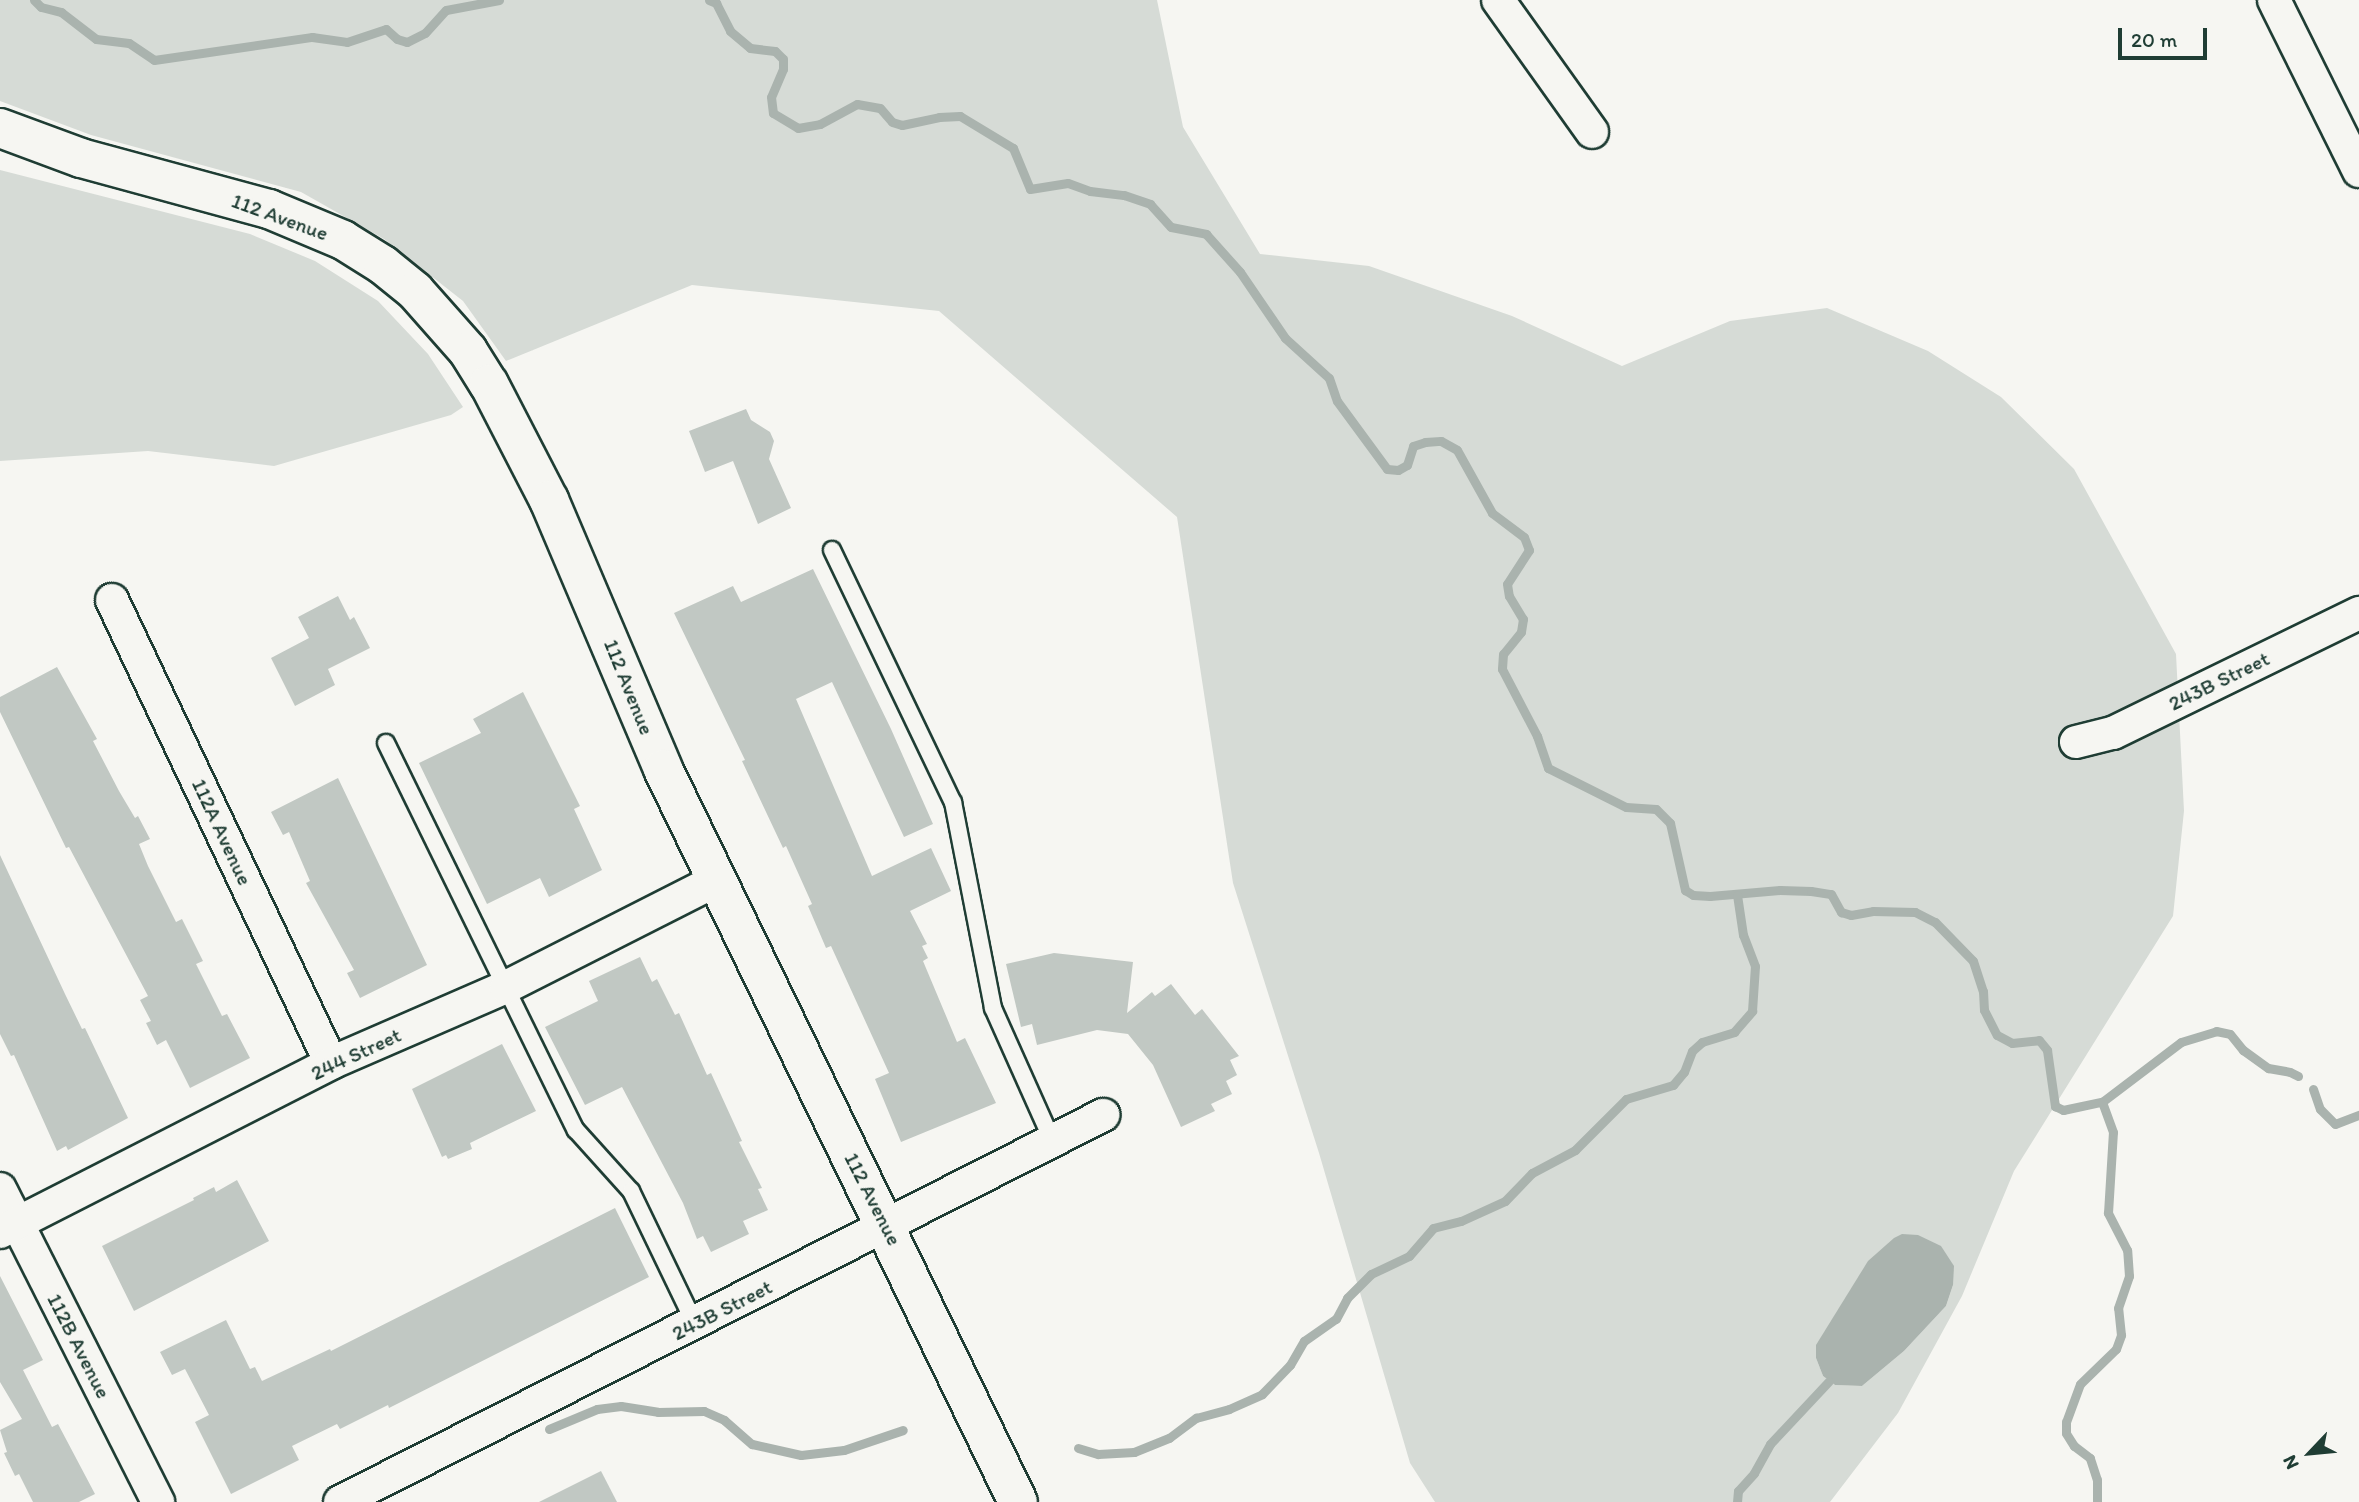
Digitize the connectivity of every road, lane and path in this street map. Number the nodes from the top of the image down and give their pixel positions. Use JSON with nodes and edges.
{"nodes":[{"id":1,"x":1498,"y":0,"type":"edge"},
{"id":2,"x":2274,"y":0,"type":"edge"},
{"id":3,"x":0,"y":128,"type":"edge"},
{"id":4,"x":1592,"y":132,"type":"dead end"},
{"id":5,"x":2359,"y":171,"type":"edge"},
{"id":6,"x":832,"y":550,"type":"dead end"},
{"id":7,"x":112,"y":600,"type":"dead end"},
{"id":8,"x":2359,"y":613,"type":"edge"},
{"id":9,"x":2076,"y":742,"type":"dead end"},
{"id":10,"x":386,"y":743,"type":"dead end"},
{"id":11,"x":715,"y":881,"type":"junction"},
{"id":12,"x":506,"y":987,"type":"junction"},
{"id":13,"x":331,"y":1063,"type":"junction"},
{"id":14,"x":1103,"y":1115,"type":"dead end"},
{"id":15,"x":1052,"y":1140,"type":"junction"},
{"id":16,"x":0,"y":1189,"type":"edge"},
{"id":17,"x":887,"y":1227,"type":"junction"},
{"id":18,"x":8,"y":1228,"type":"edge"},
{"id":19,"x":695,"y":1324,"type":"junction"},
{"id":20,"x":158,"y":1502,"type":"edge"},
{"id":21,"x":340,"y":1502,"type":"edge"},
{"id":22,"x":1018,"y":1502,"type":"edge"}],
"edges":[{"from":1,"to":4,"type":"street"},
{"from":2,"to":5,"type":"street"},
{"from":3,"to":11,"type":"main road","name":"112 Avenue"},
{"from":6,"to":15,"type":"lane"},
{"from":7,"to":13,"type":"street","name":"112A Avenue"},
{"from":8,"to":9,"type":"street","name":"243B Street"},
{"from":10,"to":12,"type":"lane"},
{"from":11,"to":12,"type":"street","name":"244 Street"},
{"from":11,"to":17,"type":"main road","name":"112 Avenue"},
{"from":12,"to":13,"type":"street","name":"244 Street"},
{"from":12,"to":19,"type":"lane"},
{"from":13,"to":18,"type":"street","name":"244 Street"},
{"from":14,"to":15,"type":"street","name":"243B Street"},
{"from":15,"to":17,"type":"street","name":"243B Street"},
{"from":16,"to":18,"type":"street","name":"112B Avenue"},
{"from":17,"to":19,"type":"street","name":"243B Street"},
{"from":17,"to":22,"type":"main road","name":"112 Avenue"},
{"from":18,"to":20,"type":"street","name":"112B Avenue"},
{"from":19,"to":21,"type":"street","name":"243B Street"}]}
